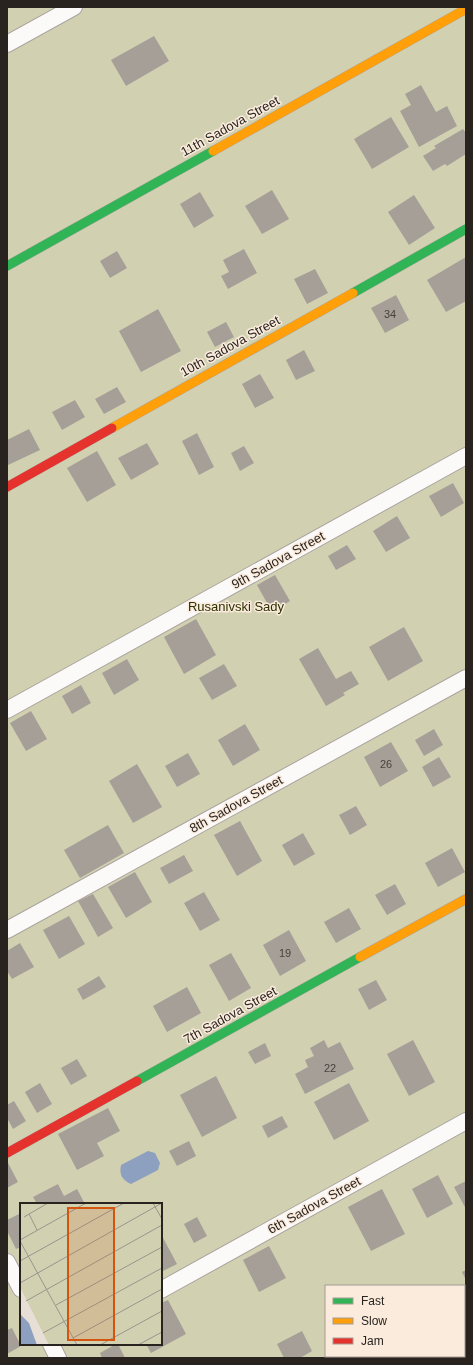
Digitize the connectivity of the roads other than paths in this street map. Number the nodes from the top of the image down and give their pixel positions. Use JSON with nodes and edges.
{"nodes":[{"id":1,"x":74,"y":7,"type":"edge"},
{"id":2,"x":466,"y":9,"type":"edge"},
{"id":3,"x":7,"y":44,"type":"edge"},
{"id":4,"x":466,"y":229,"type":"edge"},
{"id":5,"x":7,"y":266,"type":"edge"},
{"id":6,"x":466,"y":456,"type":"edge"},
{"id":7,"x":7,"y":487,"type":"edge"},
{"id":8,"x":466,"y":678,"type":"edge"},
{"id":9,"x":7,"y":710,"type":"edge"},
{"id":10,"x":466,"y":899,"type":"edge"},
{"id":11,"x":7,"y":930,"type":"edge"},
{"id":12,"x":466,"y":1121,"type":"edge"},
{"id":13,"x":7,"y":1153,"type":"edge"},
{"id":14,"x":7,"y":1262,"type":"edge"},
{"id":15,"x":20,"y":1287,"type":"edge"},
{"id":16,"x":162,"y":1289,"type":"edge"}],
"edges":[{"from":1,"to":3,"type":"street"},
{"from":2,"to":5,"type":"street","name":"11th Sadova Street"},
{"from":4,"to":7,"type":"street","name":"10th Sadova Street"},
{"from":6,"to":9,"type":"street","name":"9th Sadova Street"},
{"from":8,"to":11,"type":"street","name":"8th Sadova Street"},
{"from":10,"to":13,"type":"street","name":"7th Sadova Street"},
{"from":12,"to":16,"type":"street","name":"6th Sadova Street"},
{"from":14,"to":15,"type":"street"}]}
